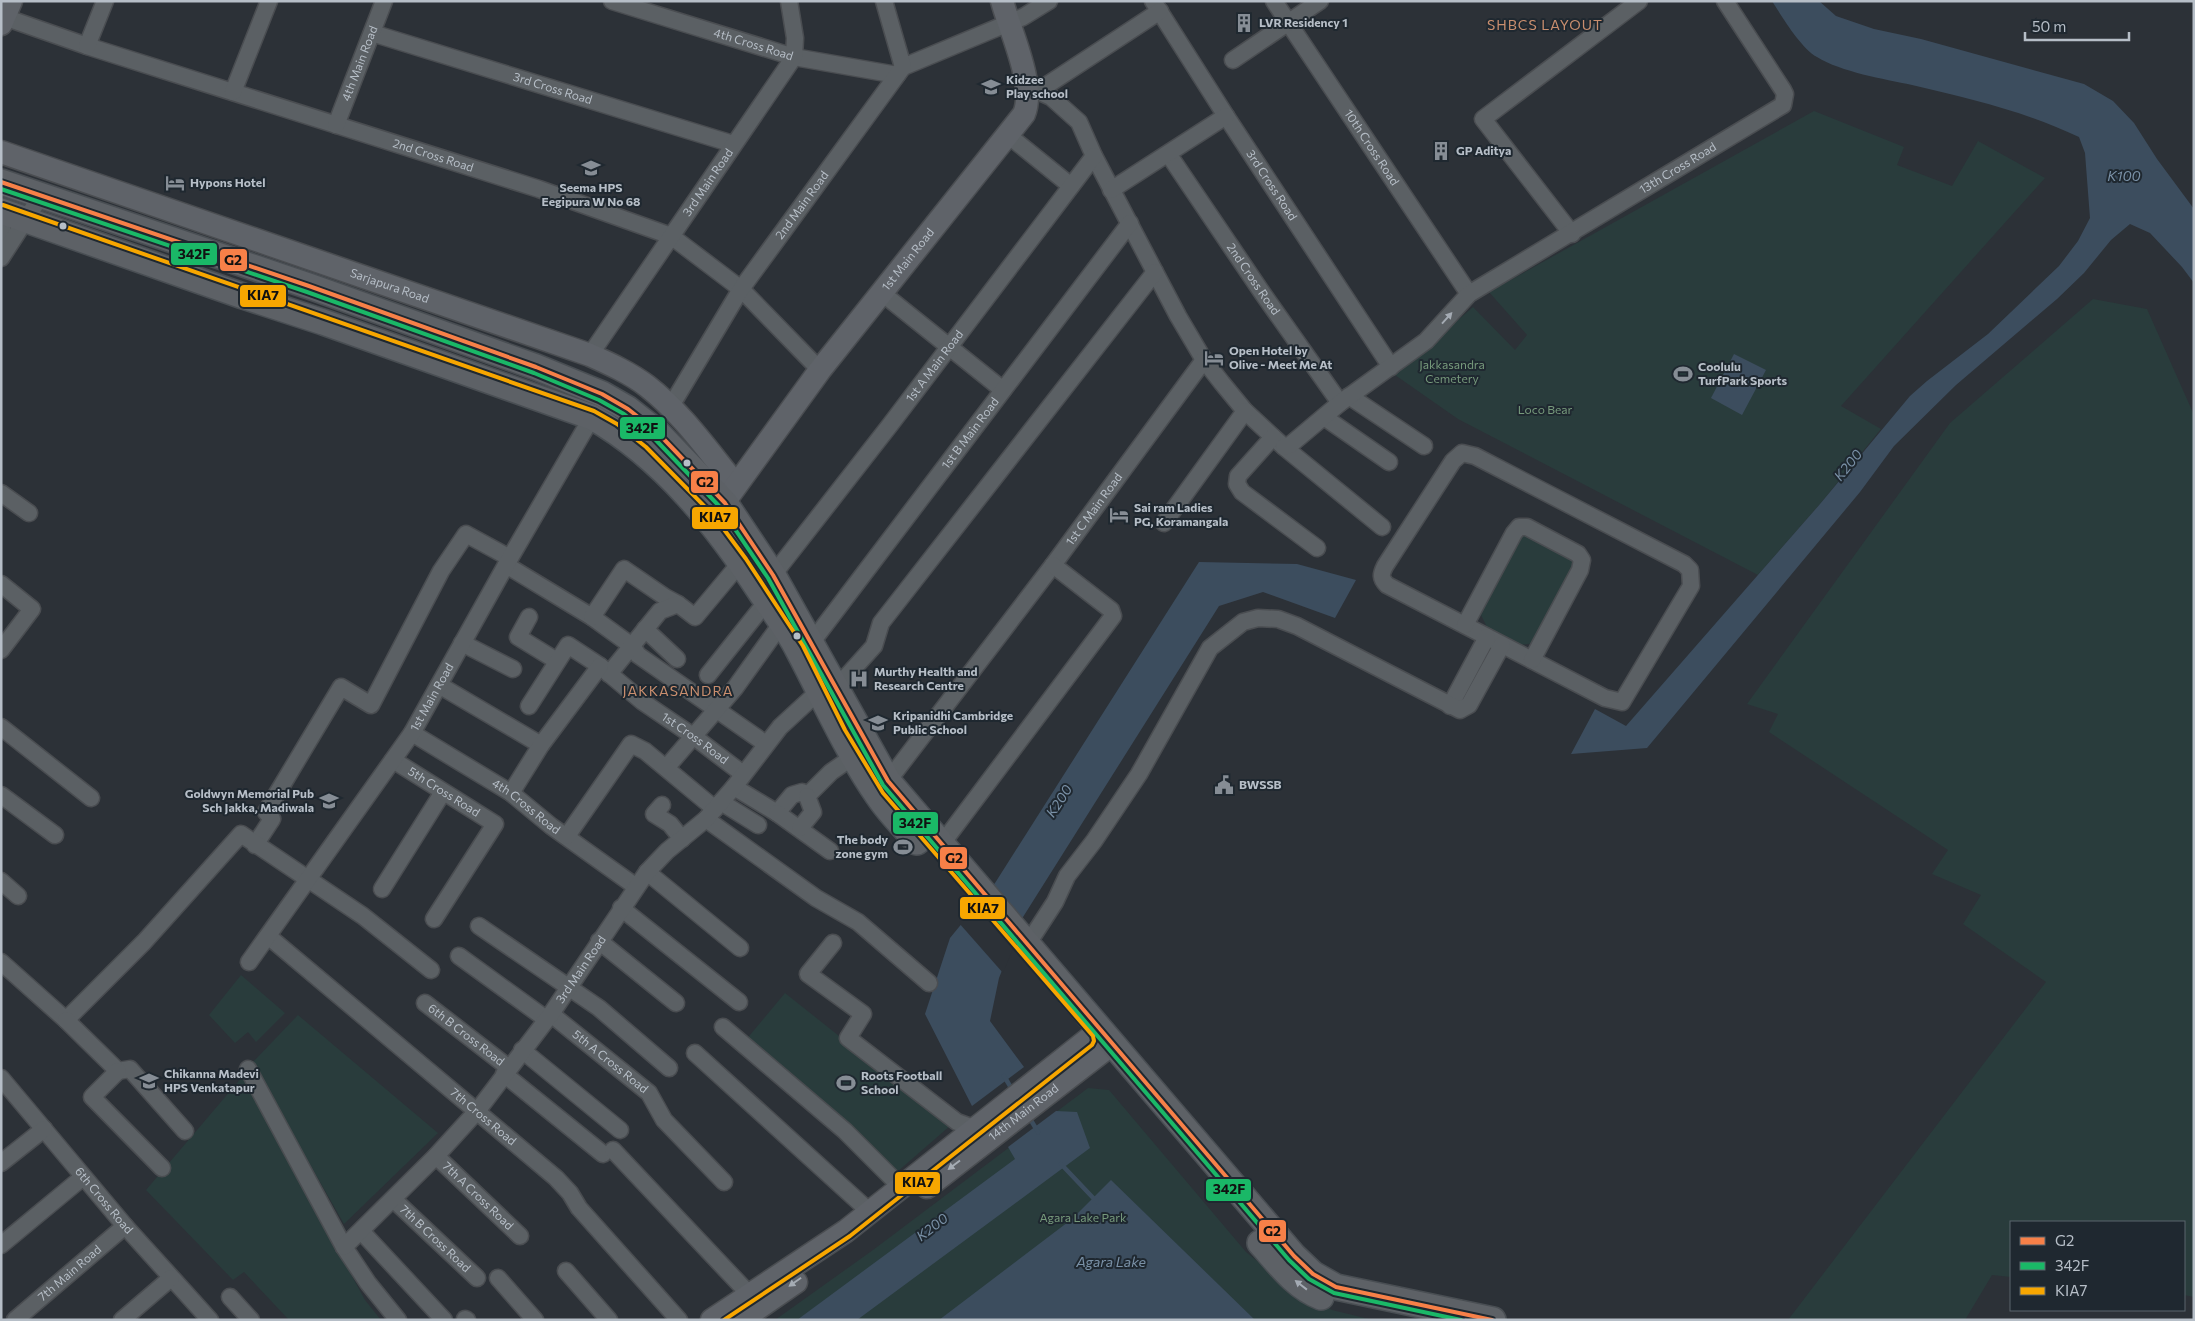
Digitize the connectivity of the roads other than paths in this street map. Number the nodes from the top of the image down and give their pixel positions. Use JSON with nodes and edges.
{"nodes":[{"id":1,"x":105,"y":1,"type":"edge"},
{"id":2,"x":269,"y":1,"type":"edge"},
{"id":3,"x":384,"y":1,"type":"edge"},
{"id":4,"x":612,"y":1,"type":"edge"},
{"id":5,"x":788,"y":1,"type":"edge"},
{"id":6,"x":884,"y":1,"type":"edge"},
{"id":7,"x":1002,"y":1,"type":"edge"},
{"id":8,"x":1049,"y":1,"type":"edge"},
{"id":9,"x":1274,"y":1,"type":"edge"},
{"id":10,"x":1320,"y":1,"type":"edge"},
{"id":11,"x":1640,"y":1,"type":"edge"},
{"id":12,"x":1725,"y":1,"type":"edge"},
{"id":13,"x":1156,"y":6,"type":"edge"},
{"id":14,"x":6,"y":14,"type":"edge"},
{"id":15,"x":1008,"y":23,"type":"junction"},
{"id":16,"x":1288,"y":23,"type":"junction"},
{"id":17,"x":372,"y":34,"type":"junction"},
{"id":18,"x":87,"y":46,"type":"junction"},
{"id":19,"x":794,"y":57,"type":"junction"},
{"id":20,"x":1233,"y":60,"type":"dead end"},
{"id":21,"x":900,"y":71,"type":"junction"},
{"id":22,"x":1032,"y":89,"type":"junction"},
{"id":23,"x":233,"y":92,"type":"junction"},
{"id":24,"x":1226,"y":116,"type":"junction"},
{"id":25,"x":336,"y":125,"type":"junction"},
{"id":26,"x":1008,"y":135,"type":"junction"},
{"id":27,"x":733,"y":144,"type":"junction"},
{"id":28,"x":1,"y":152,"type":"edge"},
{"id":29,"x":1169,"y":155,"type":"junction"},
{"id":30,"x":1094,"y":156,"type":"junction"},
{"id":31,"x":1071,"y":186,"type":"junction"},
{"id":32,"x":21,"y":189,"type":"edge"},
{"id":33,"x":1111,"y":190,"type":"junction"},
{"id":34,"x":9,"y":218,"type":"edge"},
{"id":35,"x":1130,"y":223,"type":"junction"},
{"id":36,"x":1572,"y":234,"type":"junction"},
{"id":37,"x":671,"y":236,"type":"junction"},
{"id":38,"x":1,"y":238,"type":"edge"},
{"id":39,"x":1,"y":258,"type":"edge"},
{"id":40,"x":1155,"y":272,"type":"junction"},
{"id":41,"x":741,"y":289,"type":"junction"},
{"id":42,"x":882,"y":293,"type":"junction"},
{"id":43,"x":1469,"y":294,"type":"junction"},
{"id":44,"x":948,"y":348,"type":"junction"},
{"id":45,"x":590,"y":356,"type":"junction"},
{"id":46,"x":1204,"y":360,"type":"junction"},
{"id":47,"x":536,"y":367,"type":"junction"},
{"id":48,"x":1392,"y":367,"type":"junction"},
{"id":49,"x":820,"y":370,"type":"junction"},
{"id":50,"x":1003,"y":390,"type":"junction"},
{"id":51,"x":524,"y":394,"type":"junction"},
{"id":52,"x":1345,"y":400,"type":"junction"},
{"id":53,"x":671,"y":406,"type":"junction"},
{"id":54,"x":1245,"y":411,"type":"junction"},
{"id":55,"x":592,"y":417,"type":"junction"},
{"id":56,"x":1324,"y":417,"type":"junction"},
{"id":57,"x":1278,"y":442,"type":"junction"},
{"id":58,"x":1424,"y":446,"type":"dead end"},
{"id":59,"x":1389,"y":462,"type":"dead end"},
{"id":60,"x":1,"y":493,"type":"edge"},
{"id":61,"x":723,"y":503,"type":"junction"},
{"id":62,"x":30,"y":513,"type":"dead end"},
{"id":63,"x":1164,"y":523,"type":"dead end"},
{"id":64,"x":1382,"y":527,"type":"dead end"},
{"id":65,"x":1317,"y":548,"type":"dead end"},
{"id":66,"x":508,"y":561,"type":"junction"},
{"id":67,"x":741,"y":562,"type":"junction"},
{"id":68,"x":1052,"y":564,"type":"junction"},
{"id":69,"x":773,"y":575,"type":"junction"},
{"id":70,"x":1,"y":584,"type":"edge"},
{"id":71,"x":767,"y":601,"type":"junction"},
{"id":72,"x":678,"y":604,"type":"junction"},
{"id":73,"x":529,"y":617,"type":"dead end"},
{"id":74,"x":592,"y":617,"type":"junction"},
{"id":75,"x":782,"y":624,"type":"junction"},
{"id":76,"x":1465,"y":625,"type":"junction"},
{"id":77,"x":645,"y":630,"type":"junction"},
{"id":78,"x":1487,"y":637,"type":"junction"},
{"id":79,"x":812,"y":642,"type":"junction"},
{"id":80,"x":462,"y":643,"type":"junction"},
{"id":81,"x":1502,"y":645,"type":"junction"},
{"id":82,"x":632,"y":646,"type":"junction"},
{"id":83,"x":1,"y":650,"type":"edge"},
{"id":84,"x":677,"y":659,"type":"dead end"},
{"id":85,"x":1532,"y":660,"type":"junction"},
{"id":86,"x":557,"y":661,"type":"junction"},
{"id":87,"x":513,"y":669,"type":"dead end"},
{"id":88,"x":604,"y":670,"type":"junction"},
{"id":89,"x":708,"y":675,"type":"dead end"},
{"id":90,"x":439,"y":685,"type":"junction"},
{"id":91,"x":828,"y":689,"type":"junction"},
{"id":92,"x":530,"y":706,"type":"dead end"},
{"id":93,"x":1450,"y":706,"type":"junction"},
{"id":94,"x":716,"y":710,"type":"junction"},
{"id":95,"x":1,"y":727,"type":"edge"},
{"id":96,"x":412,"y":734,"type":"junction"},
{"id":97,"x":693,"y":736,"type":"junction"},
{"id":98,"x":541,"y":744,"type":"junction"},
{"id":99,"x":766,"y":744,"type":"junction"},
{"id":100,"x":854,"y":756,"type":"junction"},
{"id":101,"x":393,"y":760,"type":"junction"},
{"id":102,"x":666,"y":768,"type":"junction"},
{"id":103,"x":738,"y":781,"type":"junction"},
{"id":104,"x":888,"y":781,"type":"junction"},
{"id":105,"x":444,"y":792,"type":"junction"},
{"id":106,"x":511,"y":793,"type":"junction"},
{"id":107,"x":1,"y":794,"type":"edge"},
{"id":108,"x":808,"y":796,"type":"junction"},
{"id":109,"x":91,"y":798,"type":"dead end"},
{"id":110,"x":662,"y":805,"type":"dead end"},
{"id":111,"x":714,"y":810,"type":"junction"},
{"id":112,"x":777,"y":813,"type":"junction"},
{"id":113,"x":758,"y":825,"type":"dead end"},
{"id":114,"x":800,"y":828,"type":"junction"},
{"id":115,"x":55,"y":835,"type":"dead end"},
{"id":116,"x":566,"y":836,"type":"junction"},
{"id":117,"x":682,"y":839,"type":"junction"},
{"id":118,"x":255,"y":845,"type":"junction"},
{"id":119,"x":941,"y":845,"type":"junction"},
{"id":120,"x":830,"y":851,"type":"dead end"},
{"id":121,"x":647,"y":872,"type":"junction"},
{"id":122,"x":308,"y":880,"type":"junction"},
{"id":123,"x":1,"y":882,"type":"edge"},
{"id":124,"x":635,"y":886,"type":"junction"},
{"id":125,"x":382,"y":889,"type":"dead end"},
{"id":126,"x":18,"y":896,"type":"dead end"},
{"id":127,"x":976,"y":896,"type":"junction"},
{"id":128,"x":621,"y":908,"type":"junction"},
{"id":129,"x":434,"y":919,"type":"dead end"},
{"id":130,"x":479,"y":926,"type":"dead end"},
{"id":131,"x":268,"y":936,"type":"junction"},
{"id":132,"x":599,"y":941,"type":"junction"},
{"id":133,"x":833,"y":943,"type":"dead end"},
{"id":134,"x":1022,"y":946,"type":"junction"},
{"id":135,"x":740,"y":948,"type":"dead end"},
{"id":136,"x":460,"y":956,"type":"dead end"},
{"id":137,"x":1,"y":962,"type":"edge"},
{"id":138,"x":249,"y":962,"type":"dead end"},
{"id":139,"x":431,"y":970,"type":"dead end"},
{"id":140,"x":929,"y":983,"type":"dead end"},
{"id":141,"x":568,"y":989,"type":"junction"},
{"id":142,"x":425,"y":1002,"type":"dead end"},
{"id":143,"x":739,"y":1002,"type":"dead end"},
{"id":144,"x":676,"y":1003,"type":"dead end"},
{"id":145,"x":549,"y":1017,"type":"junction"},
{"id":146,"x":66,"y":1020,"type":"junction"},
{"id":147,"x":723,"y":1027,"type":"dead end"},
{"id":148,"x":1100,"y":1042,"type":"junction"},
{"id":149,"x":522,"y":1050,"type":"junction"},
{"id":150,"x":695,"y":1053,"type":"dead end"},
{"id":151,"x":248,"y":1068,"type":"dead end"},
{"id":152,"x":669,"y":1068,"type":"dead end"},
{"id":153,"x":118,"y":1071,"type":"junction"},
{"id":154,"x":507,"y":1071,"type":"junction"},
{"id":155,"x":1,"y":1078,"type":"edge"},
{"id":156,"x":478,"y":1110,"type":"junction"},
{"id":157,"x":44,"y":1129,"type":"junction"},
{"id":158,"x":984,"y":1129,"type":"junction"},
{"id":159,"x":185,"y":1130,"type":"dead end"},
{"id":160,"x":620,"y":1130,"type":"dead end"},
{"id":161,"x":436,"y":1156,"type":"junction"},
{"id":162,"x":1,"y":1163,"type":"edge"},
{"id":163,"x":162,"y":1168,"type":"dead end"},
{"id":164,"x":83,"y":1177,"type":"junction"},
{"id":165,"x":724,"y":1182,"type":"dead end"},
{"id":166,"x":901,"y":1187,"type":"junction"},
{"id":167,"x":393,"y":1199,"type":"junction"},
{"id":168,"x":870,"y":1212,"type":"junction"},
{"id":169,"x":125,"y":1226,"type":"junction"},
{"id":170,"x":361,"y":1231,"type":"junction"},
{"id":171,"x":520,"y":1236,"type":"dead end"},
{"id":172,"x":1,"y":1245,"type":"edge"},
{"id":173,"x":344,"y":1247,"type":"junction"},
{"id":174,"x":566,"y":1271,"type":"dead end"},
{"id":175,"x":171,"y":1278,"type":"junction"},
{"id":176,"x":477,"y":1278,"type":"dead end"},
{"id":177,"x":498,"y":1278,"type":"dead end"},
{"id":178,"x":750,"y":1294,"type":"junction"},
{"id":179,"x":230,"y":1297,"type":"dead end"},
{"id":180,"x":15,"y":1320,"type":"edge"},
{"id":181,"x":122,"y":1320,"type":"edge"},
{"id":182,"x":210,"y":1320,"type":"edge"},
{"id":183,"x":251,"y":1320,"type":"edge"},
{"id":184,"x":398,"y":1320,"type":"edge"},
{"id":185,"x":444,"y":1320,"type":"edge"},
{"id":186,"x":535,"y":1320,"type":"edge"},
{"id":187,"x":609,"y":1320,"type":"edge"},
{"id":188,"x":679,"y":1320,"type":"edge"},
{"id":189,"x":712,"y":1320,"type":"edge"},
{"id":190,"x":741,"y":1320,"type":"edge"},
{"id":191,"x":1413,"y":1320,"type":"edge"},
{"id":192,"x":1493,"y":1320,"type":"edge"}],
"edges":[{"from":1,"to":18,"type":"street"},
{"from":2,"to":23,"type":"street"},
{"from":3,"to":17,"type":"street","name":"4th Main Road"},
{"from":4,"to":19,"type":"street","name":"4th Cross Road"},
{"from":5,"to":19,"type":"street"},
{"from":6,"to":21,"type":"street"},
{"from":7,"to":15,"type":"street","name":"1st Main Road"},
{"from":8,"to":15,"type":"street"},
{"from":9,"to":16,"type":"street","name":"10th Cross Road"},
{"from":10,"to":16,"type":"street"},
{"from":11,"to":36,"type":"street"},
{"from":12,"to":36,"type":"street","name":"13th Cross Road"},
{"from":13,"to":22,"type":"street"},
{"from":13,"to":24,"type":"street","name":"3rd Cross Road"},
{"from":14,"to":18,"type":"street","name":"2nd Cross Road"},
{"from":15,"to":21,"type":"street"},
{"from":15,"to":22,"type":"street","name":"1st Main Road"},
{"from":16,"to":20,"type":"street"},
{"from":16,"to":43,"type":"street","name":"10th Cross Road"},
{"from":17,"to":25,"type":"street","name":"4th Main Road"},
{"from":17,"to":27,"type":"street","name":"3rd Cross Road"},
{"from":18,"to":23,"type":"street","name":"2nd Cross Road"},
{"from":19,"to":21,"type":"street","name":"4th Cross Road"},
{"from":19,"to":27,"type":"street","name":"3rd Main Road"},
{"from":21,"to":41,"type":"street","name":"2nd Main Road"},
{"from":22,"to":26,"type":"street","name":"1st Main Road"},
{"from":22,"to":30,"type":"street"},
{"from":23,"to":25,"type":"street","name":"2nd Cross Road"},
{"from":24,"to":29,"type":"street"},
{"from":24,"to":48,"type":"street","name":"3rd Cross Road"},
{"from":25,"to":37,"type":"street","name":"2nd Cross Road"},
{"from":26,"to":31,"type":"street"},
{"from":26,"to":42,"type":"street","name":"1st Main Road"},
{"from":27,"to":37,"type":"street","name":"3rd Main Road"},
{"from":28,"to":45,"type":"street","name":"Sarjapura Road"},
{"from":29,"to":33,"type":"street"},
{"from":29,"to":52,"type":"street","name":"2nd Cross Road"},
{"from":30,"to":31,"type":"street","name":"1st A Main Road"},
{"from":30,"to":33,"type":"street"},
{"from":31,"to":44,"type":"street","name":"1st A Main Road"},
{"from":32,"to":34,"type":"main road"},
{"from":32,"to":47,"type":"main road"},
{"from":33,"to":35,"type":"street"},
{"from":34,"to":38,"type":"street"},
{"from":34,"to":39,"type":"street"},
{"from":34,"to":51,"type":"main road"},
{"from":35,"to":40,"type":"street"},
{"from":35,"to":50,"type":"street","name":"1st B Main Road"},
{"from":36,"to":43,"type":"street","name":"13th Cross Road"},
{"from":37,"to":41,"type":"street","name":"2nd Cross Road"},
{"from":37,"to":45,"type":"street","name":"3rd Main Road"},
{"from":40,"to":46,"type":"street"},
{"from":40,"to":91,"type":"street","name":"3rd Main Road"},
{"from":41,"to":49,"type":"street","name":"2nd Cross Road"},
{"from":41,"to":53,"type":"street","name":"2nd Main Road"},
{"from":42,"to":44,"type":"street"},
{"from":42,"to":49,"type":"street","name":"1st Main Road"},
{"from":48,"to":43,"type":"street","name":"13th Cross Road","one_way":true},
{"from":44,"to":50,"type":"street"},
{"from":44,"to":69,"type":"street","name":"1st A Main Road"},
{"from":45,"to":53,"type":"street","name":"Sarjapura Road"},
{"from":46,"to":54,"type":"street"},
{"from":46,"to":68,"type":"street","name":"1st C Main Road"},
{"from":47,"to":51,"type":"main road"},
{"from":47,"to":61,"type":"main road"},
{"from":48,"to":52,"type":"street","name":"13th Cross Road"},
{"from":49,"to":61,"type":"street","name":"1st Main Road"},
{"from":50,"to":79,"type":"street","name":"1st B Main Road"},
{"from":51,"to":55,"type":"main road"},
{"from":52,"to":56,"type":"street","name":"13th Cross Road"},
{"from":52,"to":58,"type":"street"},
{"from":53,"to":61,"type":"street","name":"Sarjapura Road"},
{"from":54,"to":57,"type":"street"},
{"from":54,"to":63,"type":"street"},
{"from":55,"to":61,"type":"main road"},
{"from":55,"to":66,"type":"street","name":"1st Main Road"},
{"from":56,"to":57,"type":"street","name":"13th Cross Road"},
{"from":56,"to":59,"type":"street"},
{"from":57,"to":64,"type":"street"},
{"from":57,"to":65,"type":"street","name":"13th Cross Road"},
{"from":60,"to":62,"type":"street"},
{"from":61,"to":67,"type":"main road"},
{"from":61,"to":69,"type":"main road"},
{"from":66,"to":74,"type":"street"},
{"from":66,"to":80,"type":"street","name":"1st Main Road"},
{"from":66,"to":118,"type":"street"},
{"from":67,"to":71,"type":"main road"},
{"from":67,"to":72,"type":"street"},
{"from":68,"to":104,"type":"street","name":"1st C Main Road"},
{"from":68,"to":119,"type":"street"},
{"from":69,"to":79,"type":"main road"},
{"from":70,"to":83,"type":"street"},
{"from":71,"to":75,"type":"main road"},
{"from":71,"to":89,"type":"street"},
{"from":72,"to":74,"type":"street"},
{"from":72,"to":77,"type":"street"},
{"from":73,"to":86,"type":"street"},
{"from":74,"to":82,"type":"street"},
{"from":75,"to":91,"type":"main road"},
{"from":75,"to":94,"type":"street"},
{"from":76,"to":78,"type":"street"},
{"from":76,"to":85,"type":"street"},
{"from":76,"to":85,"type":"street"},
{"from":77,"to":82,"type":"street"},
{"from":77,"to":84,"type":"street"},
{"from":78,"to":81,"type":"street"},
{"from":78,"to":93,"type":"street"},
{"from":79,"to":91,"type":"main road"},
{"from":80,"to":87,"type":"street"},
{"from":80,"to":90,"type":"street","name":"1st Main Road"},
{"from":81,"to":85,"type":"street"},
{"from":81,"to":93,"type":"street"},
{"from":82,"to":88,"type":"street"},
{"from":82,"to":94,"type":"street"},
{"from":86,"to":88,"type":"street","name":"1st Cross Road"},
{"from":86,"to":92,"type":"street"},
{"from":88,"to":97,"type":"street","name":"1st Cross Road"},
{"from":88,"to":98,"type":"street"},
{"from":90,"to":96,"type":"street","name":"1st Main Road"},
{"from":90,"to":98,"type":"street"},
{"from":91,"to":99,"type":"street","name":"3rd Main Road"},
{"from":91,"to":100,"type":"main road"},
{"from":91,"to":104,"type":"main road"},
{"from":93,"to":134,"type":"street"},
{"from":94,"to":97,"type":"street"},
{"from":94,"to":99,"type":"street"},
{"from":95,"to":109,"type":"street"},
{"from":96,"to":101,"type":"street","name":"1st Main Road"},
{"from":96,"to":106,"type":"street","name":"4th Cross Road"},
{"from":97,"to":102,"type":"street"},
{"from":97,"to":103,"type":"street","name":"1st Cross Road"},
{"from":98,"to":106,"type":"street"},
{"from":99,"to":103,"type":"street","name":"3rd Main Road"},
{"from":100,"to":108,"type":"street"},
{"from":100,"to":127,"type":"main road"},
{"from":101,"to":105,"type":"street","name":"5th Cross Road"},
{"from":101,"to":122,"type":"street","name":"1st Main Road"},
{"from":102,"to":111,"type":"street"},
{"from":102,"to":116,"type":"street"},
{"from":103,"to":111,"type":"street","name":"3rd Main Road"},
{"from":103,"to":112,"type":"street","name":"1st Cross Road"},
{"from":104,"to":119,"type":"main road"},
{"from":105,"to":125,"type":"street"},
{"from":105,"to":129,"type":"street","name":"5th Cross Road"},
{"from":106,"to":116,"type":"street","name":"4th Cross Road"},
{"from":107,"to":115,"type":"street"},
{"from":108,"to":112,"type":"street"},
{"from":108,"to":114,"type":"street"},
{"from":110,"to":117,"type":"street"},
{"from":111,"to":113,"type":"street"},
{"from":111,"to":117,"type":"street","name":"3rd Main Road"},
{"from":111,"to":140,"type":"street"},
{"from":112,"to":114,"type":"street","name":"1st Cross Road"},
{"from":114,"to":120,"type":"street","name":"1st Cross Road"},
{"from":116,"to":124,"type":"street","name":"4th Cross Road"},
{"from":117,"to":121,"type":"street","name":"3rd Main Road"},
{"from":118,"to":122,"type":"street"},
{"from":118,"to":146,"type":"street"},
{"from":119,"to":127,"type":"main road"},
{"from":121,"to":124,"type":"street","name":"3rd Main Road"},
{"from":121,"to":135,"type":"street"},
{"from":122,"to":131,"type":"street","name":"1st Main Road"},
{"from":122,"to":139,"type":"street"},
{"from":123,"to":126,"type":"street"},
{"from":124,"to":128,"type":"street","name":"3rd Main Road"},
{"from":127,"to":134,"type":"main road"},
{"from":128,"to":132,"type":"street","name":"3rd Main Road"},
{"from":128,"to":143,"type":"street"},
{"from":130,"to":141,"type":"street"},
{"from":131,"to":138,"type":"street","name":"1st Main Road"},
{"from":131,"to":156,"type":"street","name":"7th Cross Road"},
{"from":132,"to":141,"type":"street","name":"3rd Main Road"},
{"from":132,"to":144,"type":"street"},
{"from":133,"to":158,"type":"street"},
{"from":134,"to":148,"type":"main road"},
{"from":136,"to":145,"type":"street","name":"5th A Cross Road"},
{"from":137,"to":146,"type":"street"},
{"from":141,"to":145,"type":"street","name":"3rd Main Road"},
{"from":141,"to":152,"type":"street"},
{"from":142,"to":154,"type":"street","name":"6th B Cross Road"},
{"from":145,"to":149,"type":"street","name":"3rd Main Road"},
{"from":145,"to":165,"type":"street","name":"5th A Cross Road"},
{"from":146,"to":153,"type":"street"},
{"from":147,"to":166,"type":"street"},
{"from":148,"to":158,"type":"street","name":"14th Main Road"},
{"from":191,"to":148,"type":"main road","one_way":true},
{"from":148,"to":192,"type":"main road"},
{"from":149,"to":154,"type":"street","name":"3rd Main Road"},
{"from":149,"to":160,"type":"street"},
{"from":150,"to":168,"type":"street"},
{"from":151,"to":173,"type":"street"},
{"from":153,"to":159,"type":"street"},
{"from":153,"to":163,"type":"street"},
{"from":154,"to":156,"type":"street","name":"3rd Main Road"},
{"from":154,"to":178,"type":"street","name":"6th B Cross Road"},
{"from":155,"to":157,"type":"street","name":"6th Cross Road"},
{"from":156,"to":161,"type":"street","name":"3rd Main Road"},
{"from":156,"to":188,"type":"street","name":"7th Cross Road"},
{"from":157,"to":162,"type":"street"},
{"from":157,"to":164,"type":"street","name":"6th Cross Road"},
{"from":158,"to":166,"type":"street","name":"14th Main Road"},
{"from":158,"to":190,"type":"street","name":"14th Main Road","one_way":true},
{"from":161,"to":167,"type":"street","name":"3rd Main Road"},
{"from":161,"to":171,"type":"street","name":"7th A Cross Road"},
{"from":164,"to":169,"type":"street","name":"6th Cross Road"},
{"from":164,"to":172,"type":"street"},
{"from":166,"to":168,"type":"street","name":"14th Main Road"},
{"from":167,"to":170,"type":"street","name":"3rd Main Road"},
{"from":167,"to":176,"type":"street","name":"7th B Cross Road"},
{"from":168,"to":178,"type":"street","name":"14th Main Road"},
{"from":169,"to":175,"type":"street","name":"6th Cross Road"},
{"from":169,"to":180,"type":"street","name":"7th Main Road"},
{"from":170,"to":173,"type":"street","name":"3rd Main Road"},
{"from":170,"to":185,"type":"street"},
{"from":173,"to":184,"type":"street"},
{"from":174,"to":187,"type":"street"},
{"from":175,"to":181,"type":"street"},
{"from":175,"to":182,"type":"street","name":"6th Cross Road"},
{"from":177,"to":186,"type":"street"},
{"from":178,"to":189,"type":"street","name":"14th Main Road"},
{"from":179,"to":183,"type":"street"}]}
